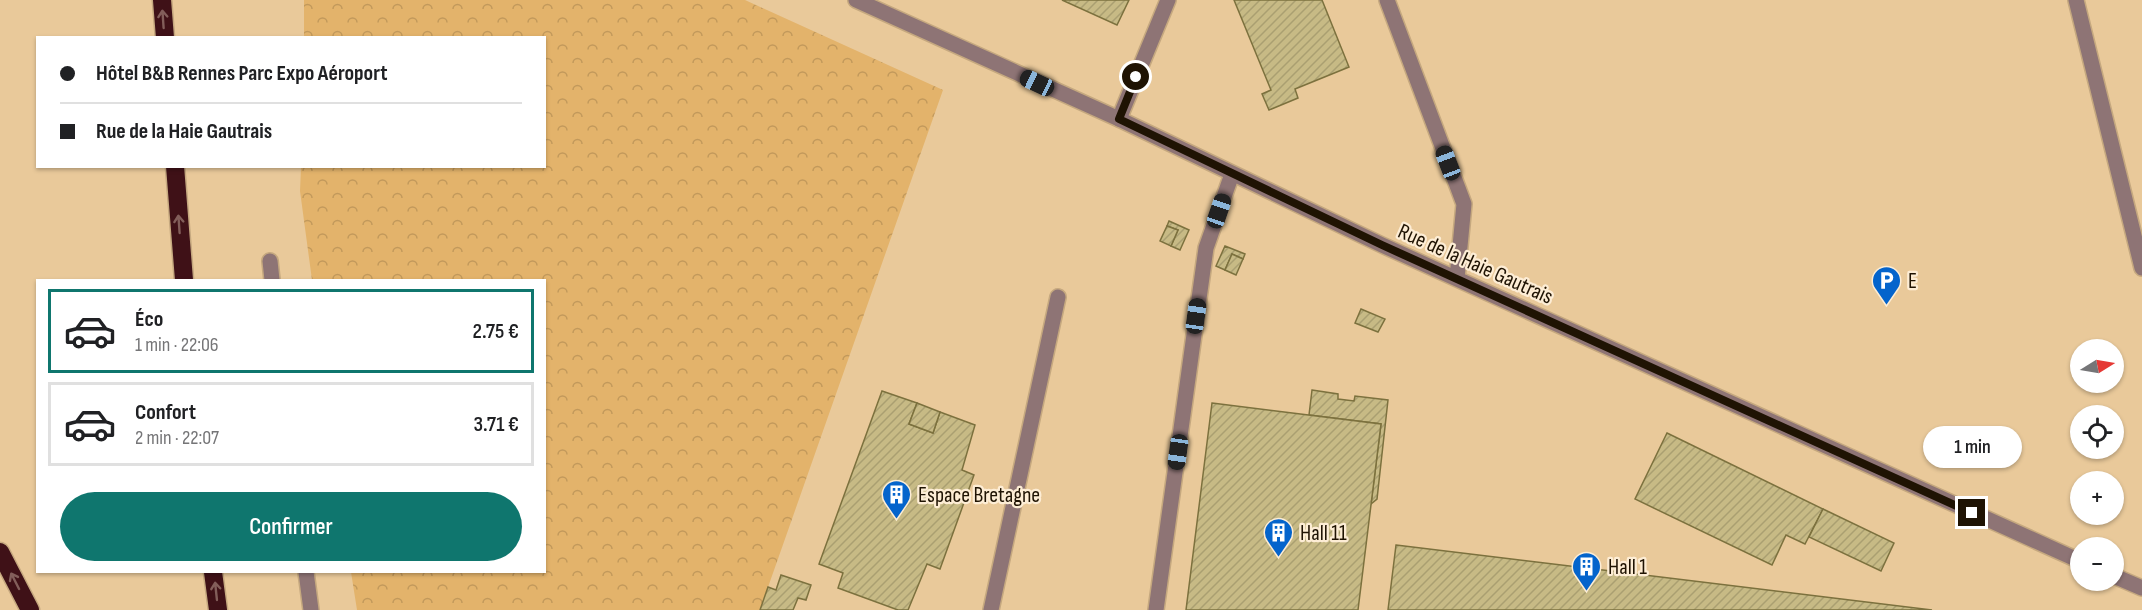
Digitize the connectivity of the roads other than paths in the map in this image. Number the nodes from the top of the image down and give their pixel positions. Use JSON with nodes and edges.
{"nodes":[{"id":1,"x":162,"y":0,"type":"edge"},
{"id":2,"x":856,"y":0,"type":"edge"},
{"id":3,"x":1168,"y":0,"type":"edge"},
{"id":4,"x":1387,"y":0,"type":"edge"},
{"id":5,"x":2076,"y":0,"type":"edge"},
{"id":6,"x":165,"y":36,"type":"edge"},
{"id":7,"x":1119,"y":119,"type":"junction"},
{"id":8,"x":175,"y":168,"type":"edge"},
{"id":9,"x":1232,"y":174,"type":"junction"},
{"id":10,"x":270,"y":261,"type":"dead end"},
{"id":11,"x":2142,"y":268,"type":"edge"},
{"id":12,"x":1457,"y":278,"type":"junction"},
{"id":13,"x":183,"y":279,"type":"edge"},
{"id":14,"x":272,"y":279,"type":"edge"},
{"id":15,"x":1058,"y":297,"type":"dead end"},
{"id":16,"x":0,"y":552,"type":"edge"},
{"id":17,"x":2070,"y":556,"type":"edge"},
{"id":18,"x":213,"y":573,"type":"edge"},
{"id":19,"x":306,"y":573,"type":"edge"},
{"id":20,"x":2124,"y":580,"type":"edge"},
{"id":21,"x":2142,"y":588,"type":"edge"},
{"id":22,"x":30,"y":610,"type":"edge"},
{"id":23,"x":218,"y":610,"type":"edge"},
{"id":24,"x":311,"y":610,"type":"edge"},
{"id":25,"x":991,"y":610,"type":"edge"},
{"id":26,"x":1156,"y":610,"type":"edge"}],
"edges":[{"from":6,"to":1,"type":"highway","one_way":true},
{"from":2,"to":7,"type":"street","name":"Rue de la Haie Gautrais"},
{"from":3,"to":7,"type":"street"},
{"from":4,"to":12,"type":"street"},
{"from":5,"to":11,"type":"street"},
{"from":7,"to":9,"type":"street","name":"Rue de la Haie Gautrais"},
{"from":13,"to":8,"type":"highway","one_way":true},
{"from":9,"to":12,"type":"street","name":"Rue de la Haie Gautrais"},
{"from":9,"to":26,"type":"street"},
{"from":10,"to":14,"type":"street"},
{"from":12,"to":17,"type":"street","name":"Rue de la Haie Gautrais"},
{"from":15,"to":25,"type":"street"},
{"from":22,"to":16,"type":"highway","one_way":true},
{"from":23,"to":18,"type":"highway","one_way":true},
{"from":19,"to":24,"type":"street"},
{"from":20,"to":21,"type":"street"}]}
